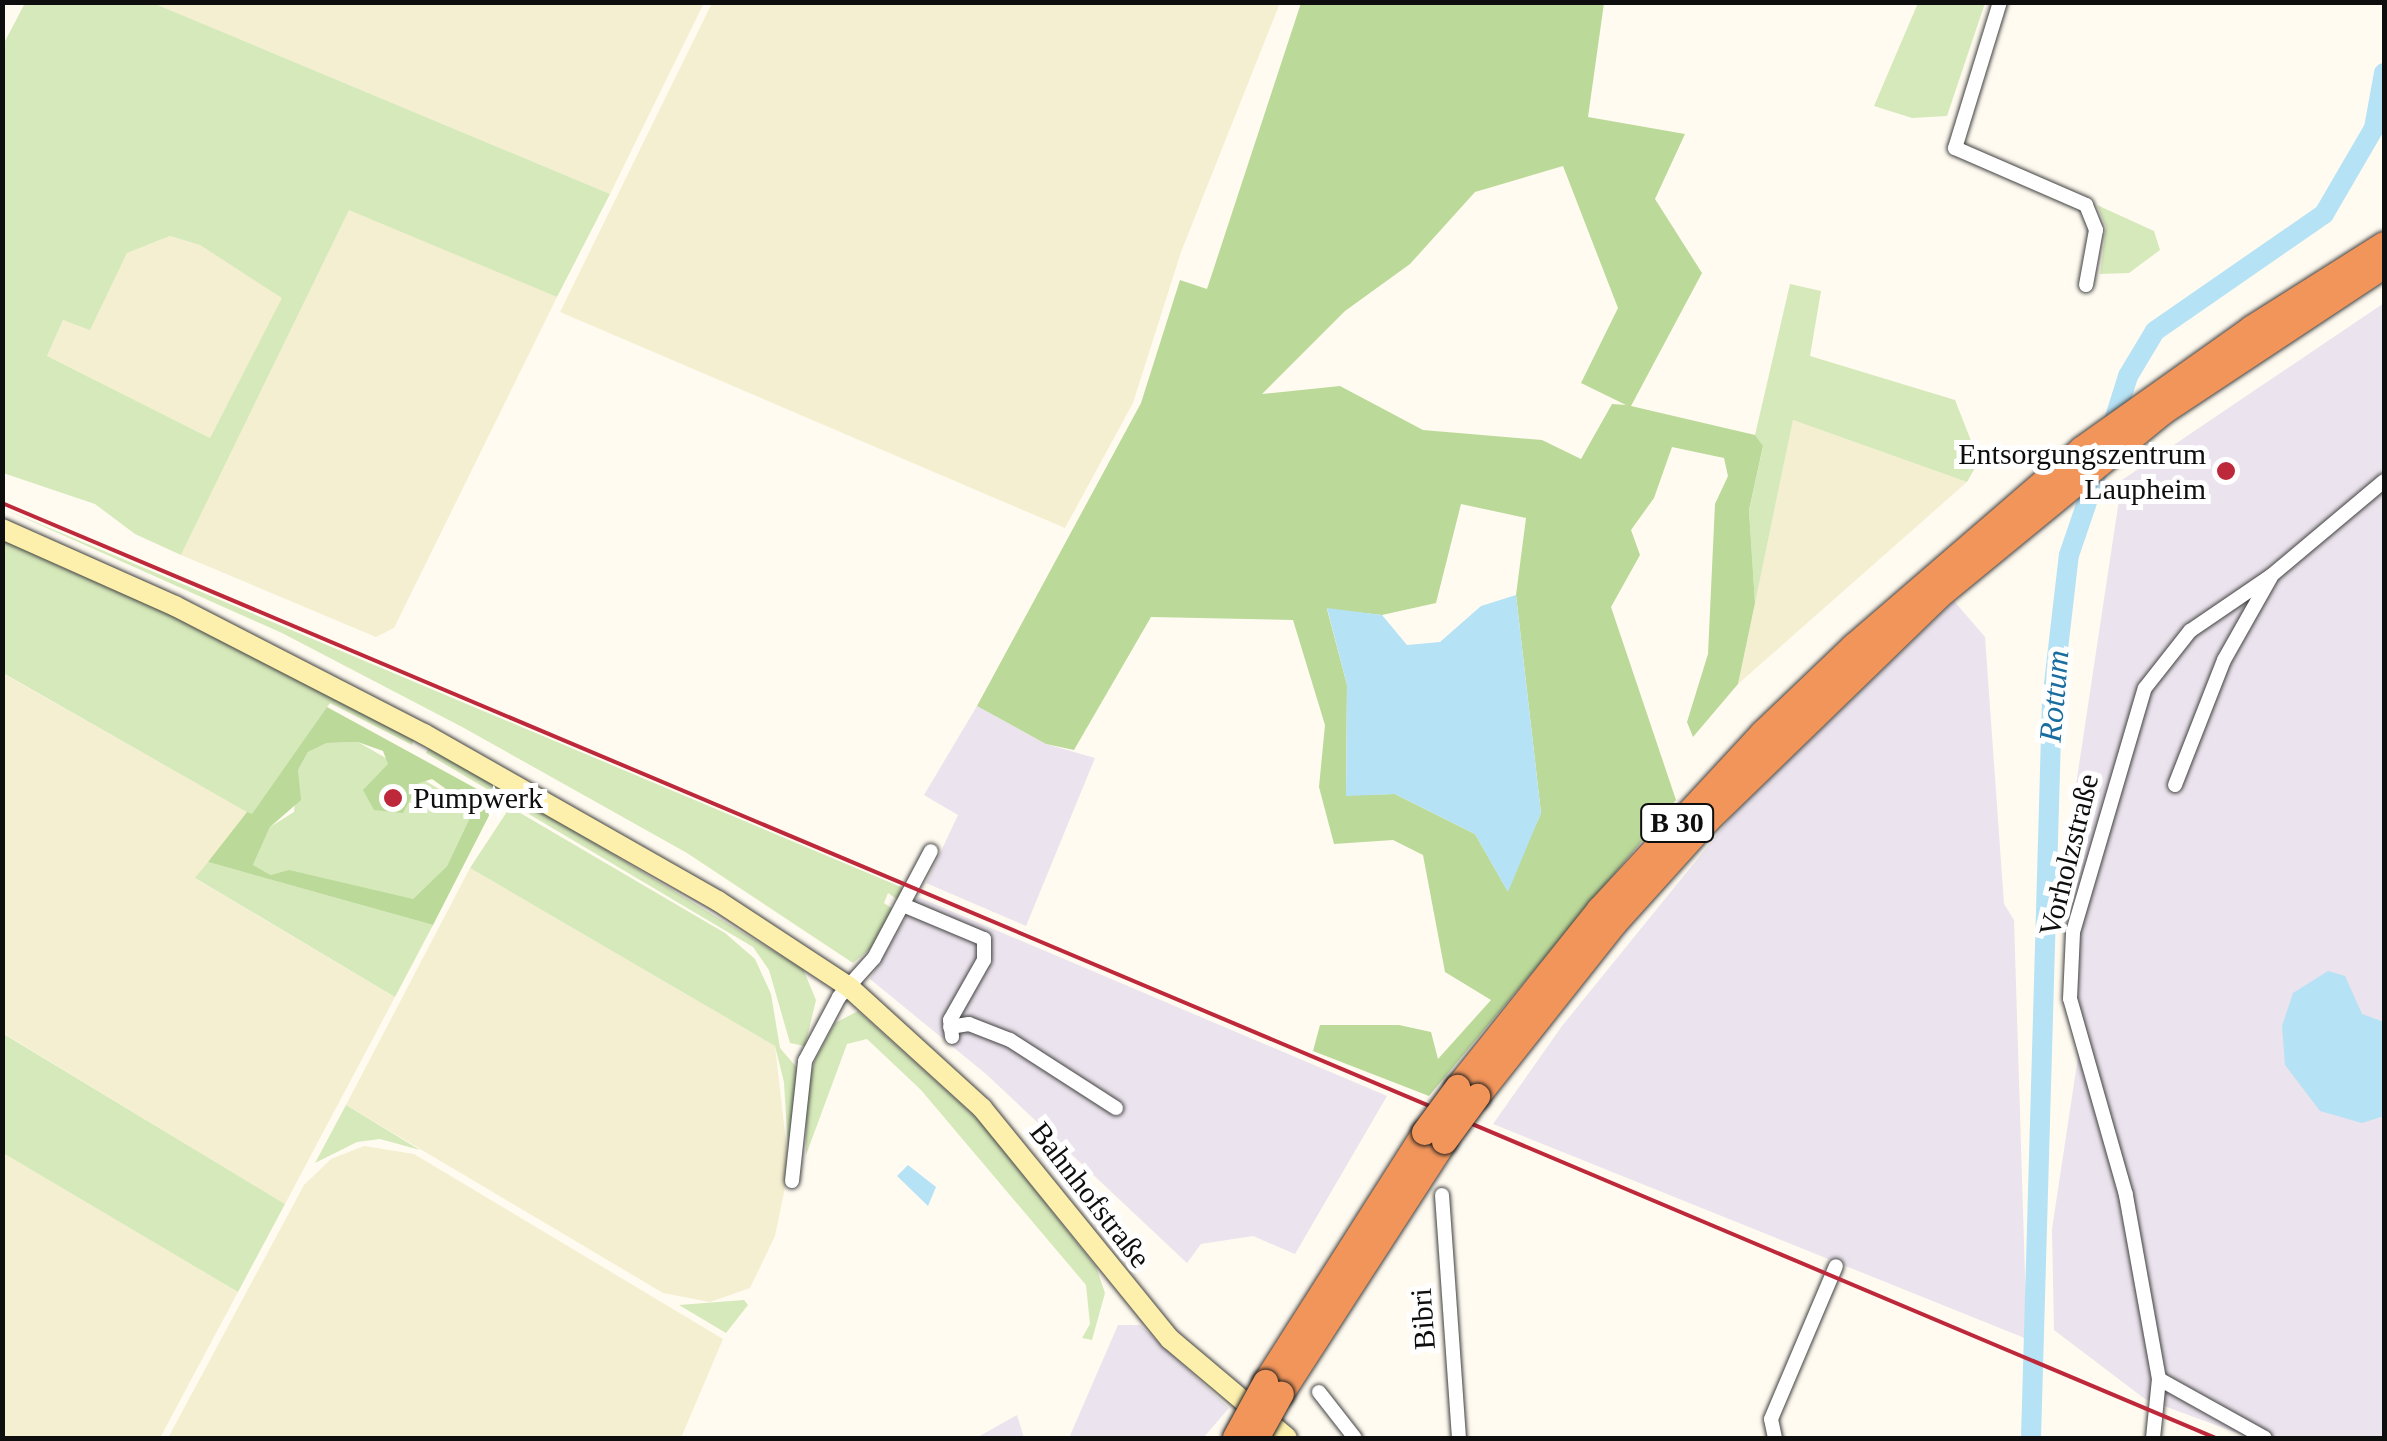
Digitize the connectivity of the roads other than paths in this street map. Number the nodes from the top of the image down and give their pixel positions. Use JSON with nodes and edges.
{"nodes":[{"id":1,"x":2000,"y":2,"type":"edge"},
{"id":2,"x":2384,"y":244,"type":"edge"},
{"id":3,"x":2384,"y":265,"type":"edge"},
{"id":4,"x":2086,"y":285,"type":"dead end"},
{"id":5,"x":2384,"y":481,"type":"edge"},
{"id":6,"x":2,"y":529,"type":"edge"},
{"id":7,"x":1956,"y":567,"type":"junction"},
{"id":8,"x":2272,"y":574,"type":"junction"},
{"id":9,"x":2175,"y":785,"type":"dead end"},
{"id":10,"x":931,"y":851,"type":"dead end"},
{"id":11,"x":903,"y":905,"type":"junction"},
{"id":12,"x":849,"y":988,"type":"junction"},
{"id":13,"x":1116,"y":1108,"type":"dead end"},
{"id":14,"x":792,"y":1181,"type":"dead end"},
{"id":15,"x":1442,"y":1196,"type":"dead end"},
{"id":16,"x":1836,"y":1266,"type":"dead end"},
{"id":17,"x":2159,"y":1379,"type":"junction"},
{"id":18,"x":1319,"y":1392,"type":"dead end"},
{"id":19,"x":1242,"y":1438,"type":"edge"},
{"id":20,"x":1286,"y":1438,"type":"edge"},
{"id":21,"x":1356,"y":1438,"type":"edge"},
{"id":22,"x":1459,"y":1438,"type":"edge"},
{"id":23,"x":1775,"y":1438,"type":"edge"},
{"id":24,"x":2152,"y":1438,"type":"edge"},
{"id":25,"x":2265,"y":1438,"type":"edge"}],
"edges":[{"from":1,"to":4,"type":"street"},
{"from":2,"to":7,"type":"highway","number":"B 30"},
{"from":3,"to":7,"type":"highway","number":"B 30"},
{"from":5,"to":8,"type":"street","name":"Vorholzstraße"},
{"from":6,"to":12,"type":"main road","name":"Bahnhofstraße"},
{"from":7,"to":19,"type":"highway","number":"B 30","bridge":true},
{"from":8,"to":9,"type":"street","name":"Vorholzstraße"},
{"from":8,"to":17,"type":"street","name":"Vorholzstraße"},
{"from":10,"to":11,"type":"street"},
{"from":11,"to":12,"type":"street"},
{"from":11,"to":13,"type":"street"},
{"from":12,"to":14,"type":"street"},
{"from":12,"to":20,"type":"main road","name":"Bahnhofstraße"},
{"from":15,"to":22,"type":"street","name":"Bibri"},
{"from":16,"to":23,"type":"street"},
{"from":17,"to":24,"type":"street","name":"Vorholzstraße"},
{"from":17,"to":25,"type":"street"},
{"from":18,"to":21,"type":"street"}]}
